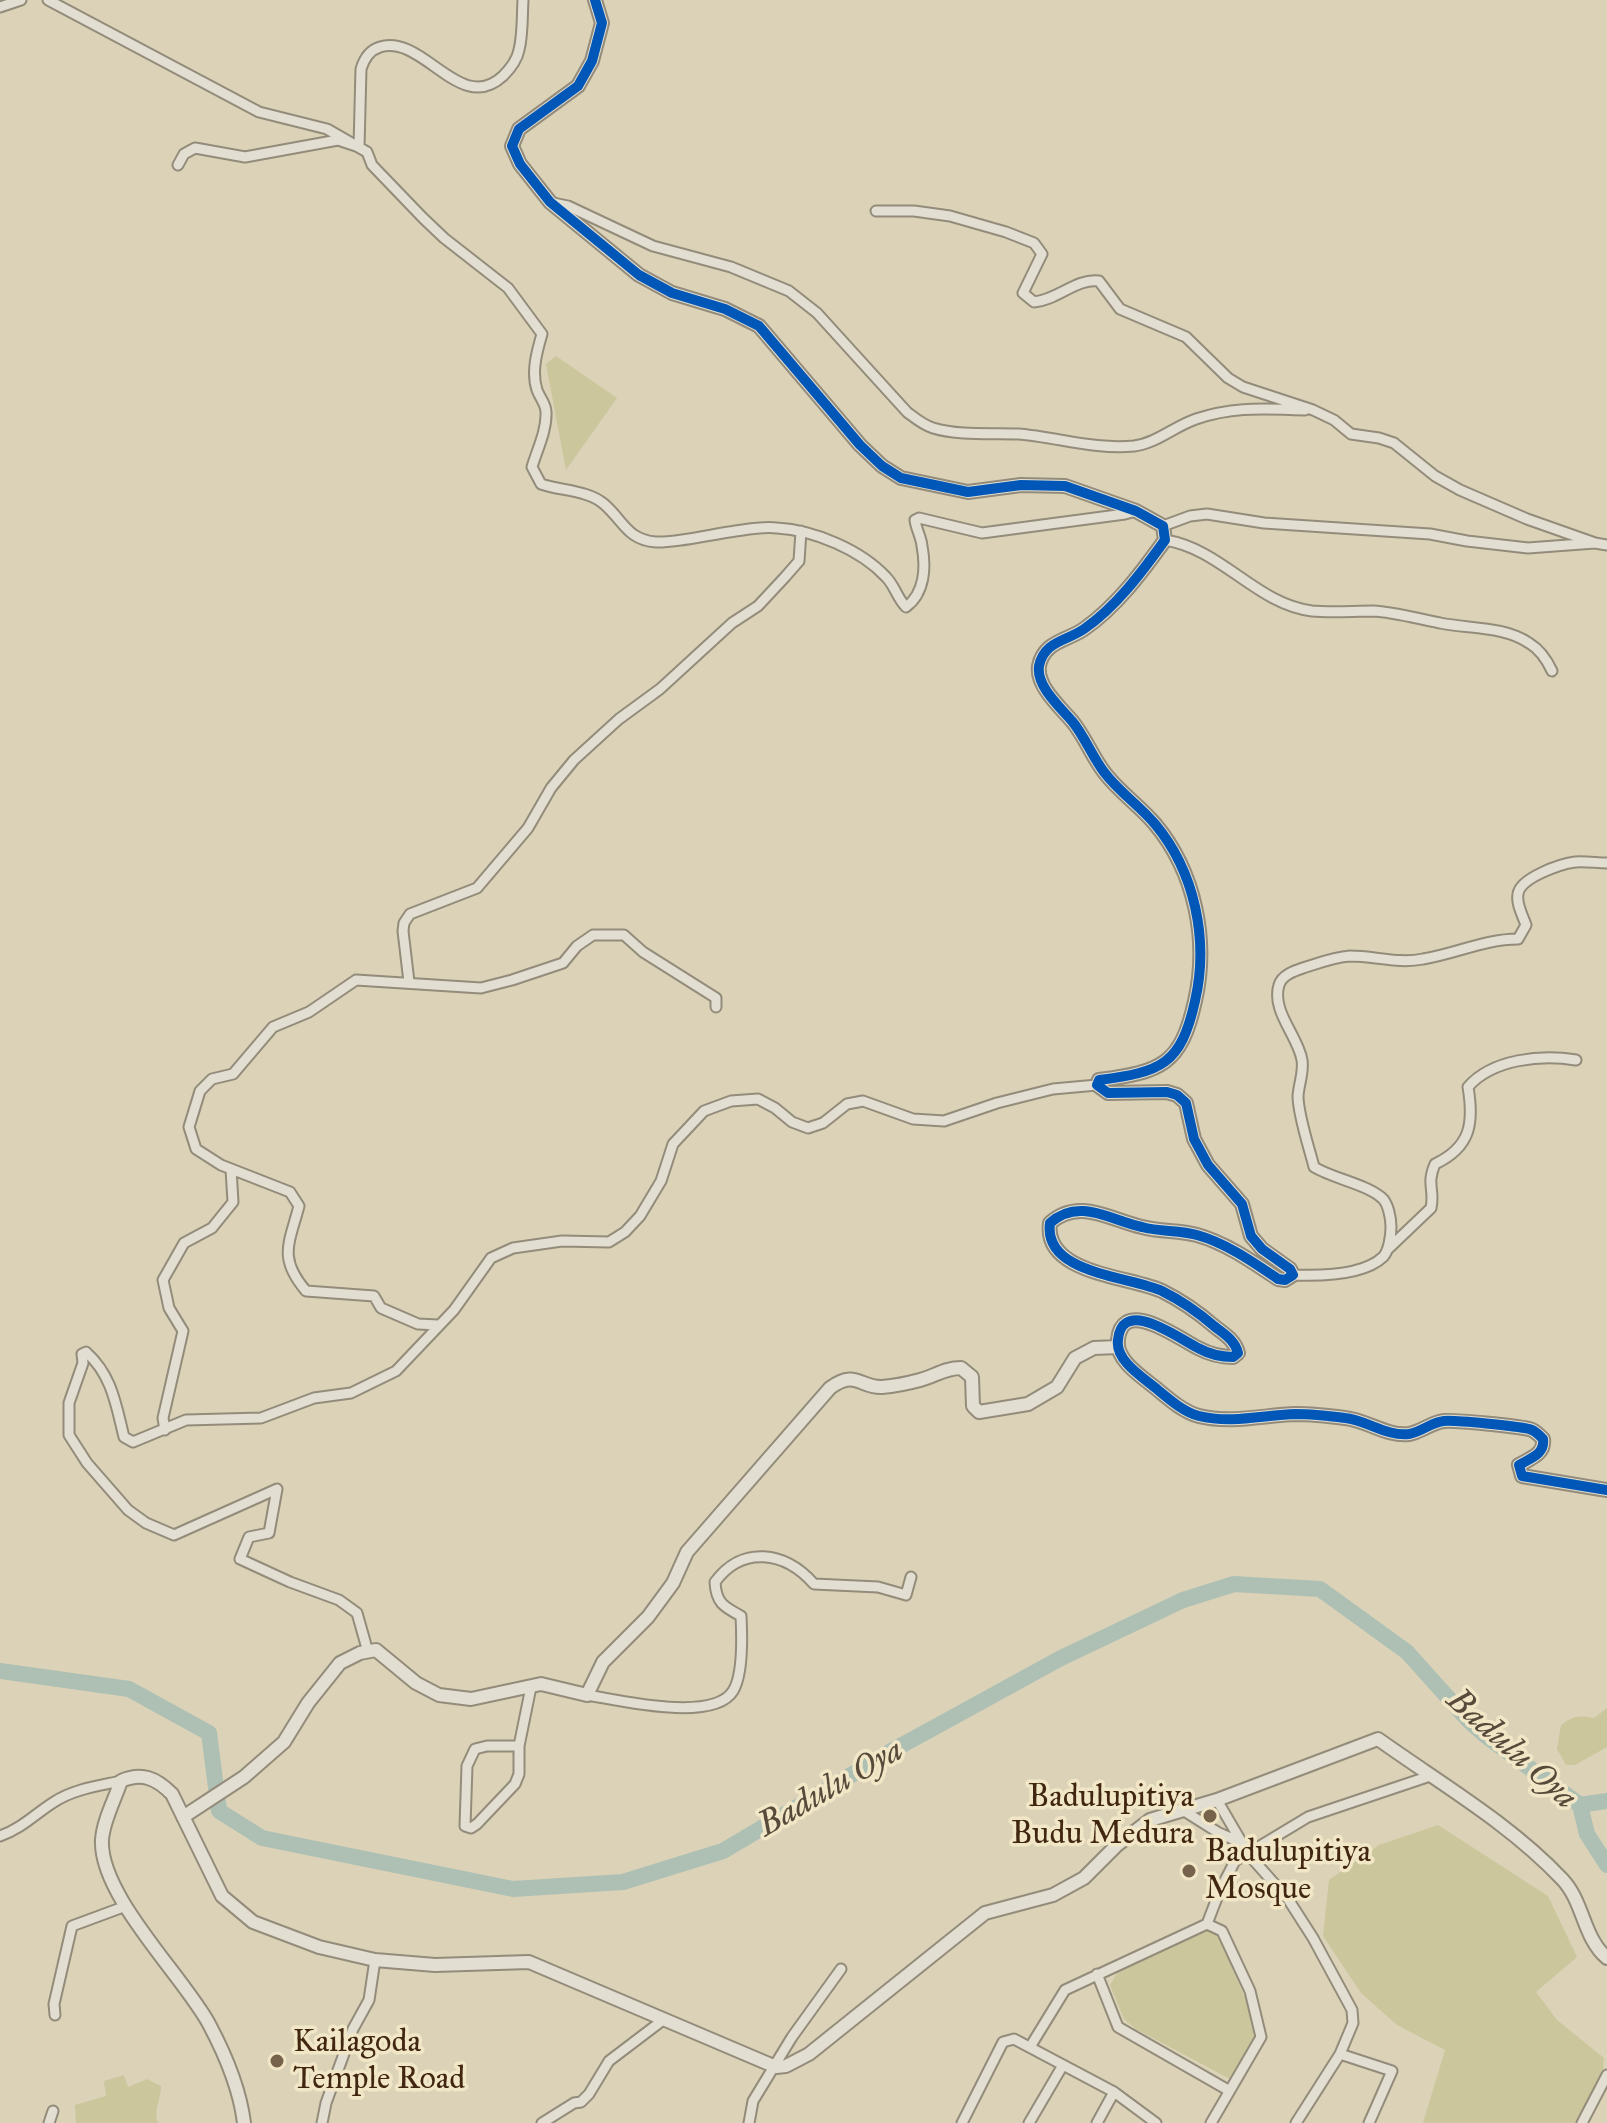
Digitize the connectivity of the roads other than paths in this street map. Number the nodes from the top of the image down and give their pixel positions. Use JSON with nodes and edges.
{"nodes":[{"id":1,"x":21,"y":0,"type":"edge"},
{"id":2,"x":48,"y":0,"type":"edge"},
{"id":3,"x":523,"y":0,"type":"edge"},
{"id":4,"x":595,"y":0,"type":"edge"},
{"id":5,"x":0,"y":7,"type":"edge"},
{"id":6,"x":359,"y":147,"type":"junction"},
{"id":7,"x":178,"y":165,"type":"dead end"},
{"id":8,"x":550,"y":202,"type":"junction"},
{"id":9,"x":876,"y":211,"type":"dead end"},
{"id":10,"x":1313,"y":410,"type":"junction"},
{"id":11,"x":1136,"y":511,"type":"junction"},
{"id":12,"x":1163,"y":526,"type":"junction"},
{"id":13,"x":801,"y":531,"type":"junction"},
{"id":14,"x":1165,"y":540,"type":"junction"},
{"id":15,"x":1595,"y":543,"type":"junction"},
{"id":16,"x":1607,"y":545,"type":"edge"},
{"id":17,"x":1552,"y":671,"type":"dead end"},
{"id":18,"x":1607,"y":863,"type":"edge"},
{"id":19,"x":409,"y":982,"type":"junction"},
{"id":20,"x":716,"y":1007,"type":"dead end"},
{"id":21,"x":1576,"y":1060,"type":"dead end"},
{"id":22,"x":1097,"y":1085,"type":"junction"},
{"id":23,"x":231,"y":1169,"type":"junction"},
{"id":24,"x":1387,"y":1250,"type":"junction"},
{"id":25,"x":1293,"y":1275,"type":"junction"},
{"id":26,"x":438,"y":1325,"type":"junction"},
{"id":27,"x":1118,"y":1347,"type":"junction"},
{"id":28,"x":165,"y":1430,"type":"junction"},
{"id":29,"x":1607,"y":1490,"type":"edge"},
{"id":30,"x":911,"y":1577,"type":"dead end"},
{"id":31,"x":368,"y":1652,"type":"junction"},
{"id":32,"x":531,"y":1687,"type":"junction"},
{"id":33,"x":587,"y":1695,"type":"junction"},
{"id":34,"x":519,"y":1746,"type":"junction"},
{"id":35,"x":1430,"y":1776,"type":"junction"},
{"id":36,"x":121,"y":1781,"type":"junction"},
{"id":37,"x":1217,"y":1800,"type":"junction"},
{"id":38,"x":1181,"y":1809,"type":"junction"},
{"id":39,"x":183,"y":1817,"type":"junction"},
{"id":40,"x":0,"y":1836,"type":"edge"},
{"id":41,"x":1242,"y":1843,"type":"junction"},
{"id":42,"x":1249,"y":1855,"type":"junction"},
{"id":43,"x":126,"y":1906,"type":"junction"},
{"id":44,"x":1207,"y":1924,"type":"junction"},
{"id":45,"x":1607,"y":1958,"type":"edge"},
{"id":46,"x":375,"y":1960,"type":"junction"},
{"id":47,"x":841,"y":1969,"type":"dead end"},
{"id":48,"x":1097,"y":1974,"type":"junction"},
{"id":49,"x":55,"y":2015,"type":"dead end"},
{"id":50,"x":663,"y":2020,"type":"junction"},
{"id":51,"x":1030,"y":2047,"type":"junction"},
{"id":52,"x":1340,"y":2054,"type":"junction"},
{"id":53,"x":1063,"y":2065,"type":"junction"},
{"id":54,"x":776,"y":2067,"type":"junction"},
{"id":55,"x":1607,"y":2075,"type":"edge"},
{"id":56,"x":1228,"y":2090,"type":"junction"},
{"id":57,"x":1114,"y":2092,"type":"junction"},
{"id":58,"x":53,"y":2111,"type":"dead end"},
{"id":59,"x":49,"y":2123,"type":"edge"},
{"id":60,"x":244,"y":2123,"type":"edge"},
{"id":61,"x":322,"y":2123,"type":"edge"},
{"id":62,"x":542,"y":2123,"type":"edge"},
{"id":63,"x":749,"y":2123,"type":"edge"},
{"id":64,"x":962,"y":2123,"type":"edge"},
{"id":65,"x":1029,"y":2123,"type":"edge"},
{"id":66,"x":1097,"y":2123,"type":"edge"},
{"id":67,"x":1156,"y":2123,"type":"edge"},
{"id":68,"x":1211,"y":2123,"type":"edge"},
{"id":69,"x":1296,"y":2123,"type":"edge"},
{"id":70,"x":1369,"y":2123,"type":"edge"},
{"id":71,"x":1582,"y":2123,"type":"edge"}],
"edges":[{"from":1,"to":5,"type":"street"},
{"from":2,"to":6,"type":"street"},
{"from":3,"to":6,"type":"street"},
{"from":4,"to":8,"type":"street"},
{"from":6,"to":7,"type":"street"},
{"from":6,"to":13,"type":"street"},
{"from":8,"to":10,"type":"street"},
{"from":8,"to":11,"type":"street"},
{"from":9,"to":10,"type":"street"},
{"from":10,"to":15,"type":"street"},
{"from":11,"to":12,"type":"street"},
{"from":11,"to":13,"type":"street"},
{"from":12,"to":14,"type":"street"},
{"from":12,"to":15,"type":"street"},
{"from":13,"to":19,"type":"street"},
{"from":14,"to":17,"type":"street"},
{"from":14,"to":22,"type":"street"},
{"from":15,"to":16,"type":"street"},
{"from":18,"to":24,"type":"street"},
{"from":19,"to":20,"type":"street"},
{"from":19,"to":23,"type":"street"},
{"from":21,"to":24,"type":"street"},
{"from":22,"to":25,"type":"street"},
{"from":22,"to":26,"type":"street"},
{"from":23,"to":26,"type":"street"},
{"from":23,"to":28,"type":"street"},
{"from":24,"to":25,"type":"street"},
{"from":25,"to":27,"type":"street"},
{"from":26,"to":28,"type":"street"},
{"from":27,"to":29,"type":"street"},
{"from":27,"to":33,"type":"street"},
{"from":28,"to":31,"type":"street"},
{"from":30,"to":33,"type":"street"},
{"from":31,"to":32,"type":"street"},
{"from":31,"to":39,"type":"street"},
{"from":32,"to":33,"type":"street"},
{"from":32,"to":34,"type":"street"},
{"from":34,"to":34,"type":"street"},
{"from":35,"to":37,"type":"street"},
{"from":35,"to":42,"type":"street"},
{"from":35,"to":45,"type":"street"},
{"from":36,"to":39,"type":"street"},
{"from":36,"to":40,"type":"street"},
{"from":36,"to":43,"type":"street"},
{"from":37,"to":38,"type":"street"},
{"from":37,"to":41,"type":"street"},
{"from":38,"to":41,"type":"street"},
{"from":38,"to":54,"type":"street"},
{"from":39,"to":46,"type":"street"},
{"from":41,"to":42,"type":"street"},
{"from":42,"to":44,"type":"street"},
{"from":42,"to":52,"type":"street"},
{"from":43,"to":49,"type":"street"},
{"from":43,"to":60,"type":"street"},
{"from":44,"to":48,"type":"street"},
{"from":44,"to":56,"type":"street"},
{"from":46,"to":50,"type":"street"},
{"from":46,"to":61,"type":"street"},
{"from":47,"to":54,"type":"street"},
{"from":48,"to":51,"type":"street"},
{"from":48,"to":56,"type":"street"},
{"from":50,"to":54,"type":"street"},
{"from":50,"to":62,"type":"street"},
{"from":51,"to":53,"type":"street"},
{"from":51,"to":64,"type":"street"},
{"from":52,"to":69,"type":"street"},
{"from":52,"to":70,"type":"street"},
{"from":53,"to":57,"type":"street"},
{"from":53,"to":65,"type":"street"},
{"from":54,"to":63,"type":"street"},
{"from":55,"to":71,"type":"street"},
{"from":56,"to":68,"type":"street"},
{"from":57,"to":66,"type":"street"},
{"from":57,"to":67,"type":"street"},
{"from":58,"to":59,"type":"street"}]}
